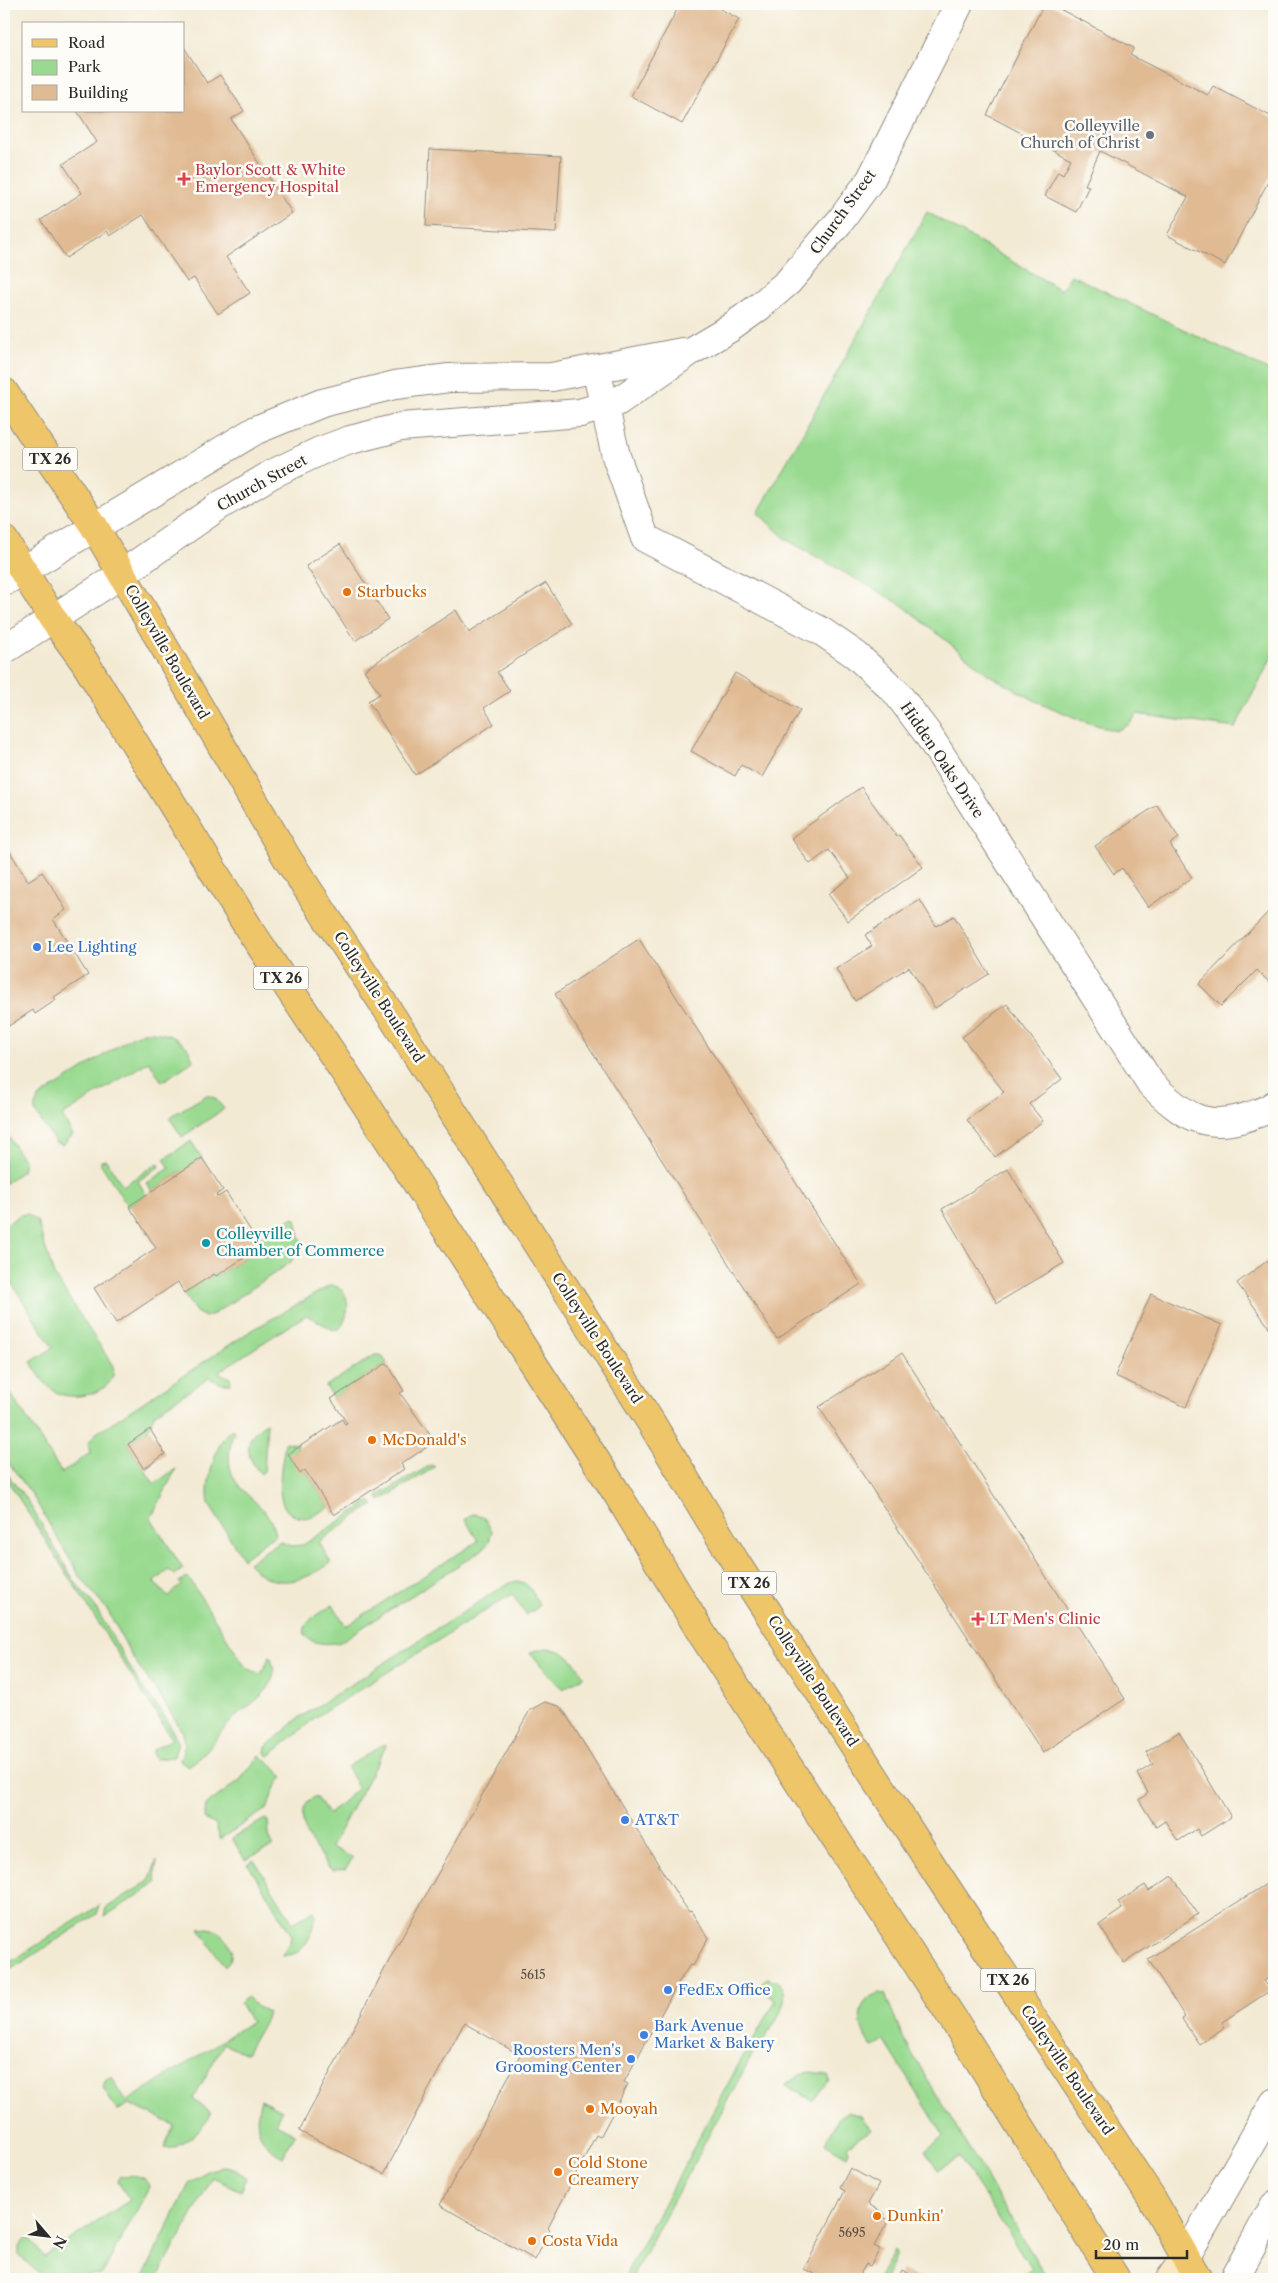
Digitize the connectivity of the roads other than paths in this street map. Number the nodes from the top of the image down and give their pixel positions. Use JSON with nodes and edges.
{"nodes":[{"id":1,"x":959,"y":4,"type":"edge"},
{"id":2,"x":691,"y":351,"type":"junction"},
{"id":3,"x":596,"y":369,"type":"junction"},
{"id":4,"x":4,"y":392,"type":"edge"},
{"id":5,"x":340,"y":398,"type":"junction"},
{"id":6,"x":603,"y":406,"type":"junction"},
{"id":7,"x":350,"y":440,"type":"junction"},
{"id":8,"x":94,"y":526,"type":"junction"},
{"id":9,"x":4,"y":540,"type":"edge"},
{"id":10,"x":122,"y":574,"type":"junction"},
{"id":11,"x":13,"y":576,"type":"edge"},
{"id":12,"x":53,"y":618,"type":"junction"},
{"id":13,"x":4,"y":650,"type":"edge"},
{"id":14,"x":1274,"y":1105,"type":"edge"},
{"id":15,"x":1274,"y":2103,"type":"edge"},
{"id":16,"x":1274,"y":2206,"type":"edge"},
{"id":17,"x":1185,"y":2272,"type":"edge"},
{"id":18,"x":1116,"y":2279,"type":"edge"},
{"id":19,"x":1234,"y":2279,"type":"edge"}],
"edges":[{"from":1,"to":2,"type":"street","name":"Church Street"},
{"from":2,"to":3,"type":"street","name":"Church Street"},
{"from":2,"to":6,"type":"street","name":"Church Street"},
{"from":3,"to":5,"type":"street","name":"Church Street"},
{"from":3,"to":6,"type":"street","name":"Hidden Oaks Drive"},
{"from":4,"to":8,"type":"main road","name":"Colleyville Boulevard","number":"TX 26"},
{"from":5,"to":7,"type":"street"},
{"from":5,"to":8,"type":"street","name":"Church Street"},
{"from":6,"to":7,"type":"street","name":"Church Street"},
{"from":6,"to":14,"type":"street","name":"Hidden Oaks Drive"},
{"from":7,"to":10,"type":"street","name":"Church Street"},
{"from":8,"to":10,"type":"main road","name":"Colleyville Boulevard","number":"TX 26"},
{"from":8,"to":11,"type":"street","name":"Church Street"},
{"from":9,"to":11,"type":"main road","number":"TX 26"},
{"from":10,"to":12,"type":"street","name":"Church Street"},
{"from":10,"to":17,"type":"main road","name":"Colleyville Boulevard","number":"TX 26"},
{"from":11,"to":12,"type":"main road","number":"TX 26"},
{"from":12,"to":13,"type":"street","name":"Church Street"},
{"from":12,"to":18,"type":"main road","number":"TX 26"},
{"from":15,"to":17,"type":"street"},
{"from":16,"to":19,"type":"street"}]}
